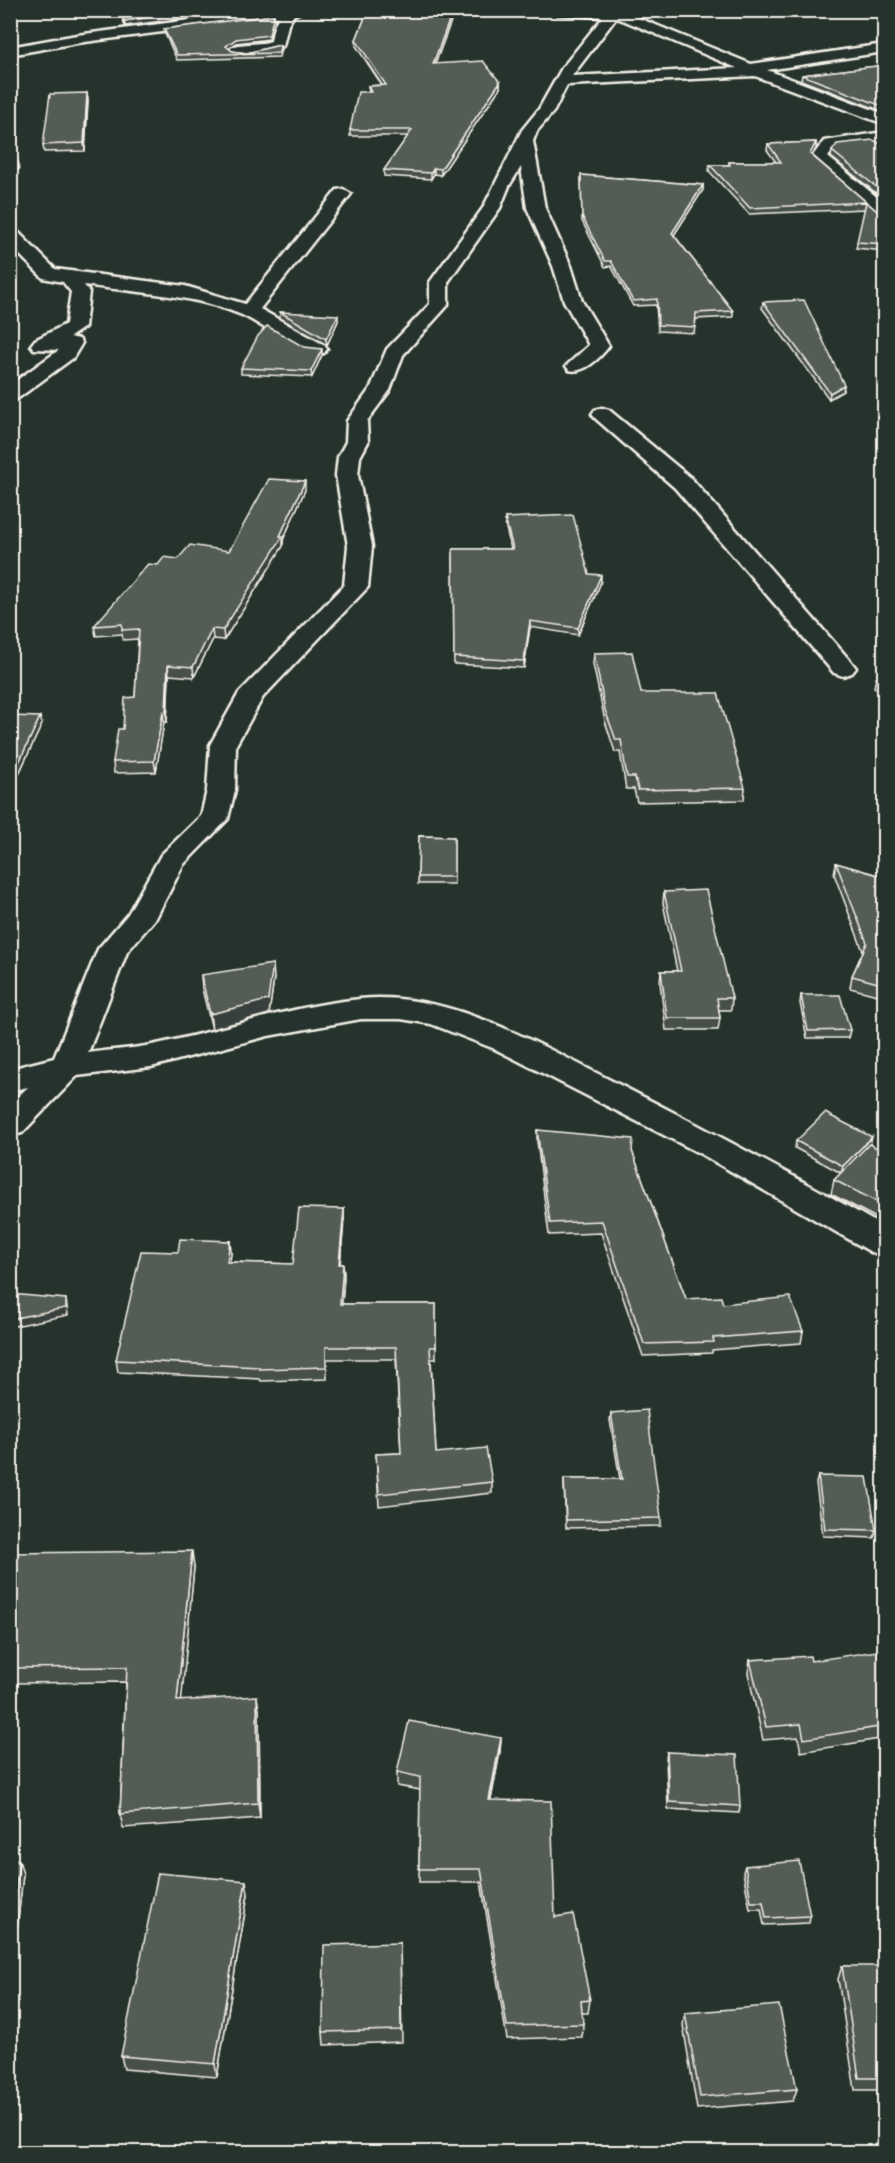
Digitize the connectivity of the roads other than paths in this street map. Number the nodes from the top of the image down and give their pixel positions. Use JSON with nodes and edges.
{"nodes":[{"id":1,"x":557,"y":10,"type":"edge"},
{"id":2,"x":294,"y":11,"type":"edge"},
{"id":3,"x":612,"y":12,"type":"edge"},
{"id":4,"x":193,"y":25,"type":"junction"},
{"id":5,"x":206,"y":39,"type":"edge"},
{"id":6,"x":885,"y":48,"type":"edge"},
{"id":7,"x":235,"y":50,"type":"edge"},
{"id":8,"x":10,"y":51,"type":"edge"},
{"id":9,"x":754,"y":70,"type":"junction"},
{"id":10,"x":562,"y":81,"type":"junction"},
{"id":11,"x":885,"y":119,"type":"edge"},
{"id":12,"x":885,"y":137,"type":"edge"},
{"id":13,"x":525,"y":140,"type":"junction"},
{"id":14,"x":10,"y":164,"type":"edge"},
{"id":15,"x":10,"y":168,"type":"edge"},
{"id":16,"x":344,"y":194,"type":"dead end"},
{"id":17,"x":885,"y":211,"type":"edge"},
{"id":18,"x":10,"y":234,"type":"edge"},
{"id":19,"x":20,"y":269,"type":"dead end"},
{"id":20,"x":49,"y":274,"type":"junction"},
{"id":21,"x":69,"y":277,"type":"junction"},
{"id":22,"x":249,"y":311,"type":"junction"},
{"id":23,"x":317,"y":349,"type":"edge"},
{"id":24,"x":576,"y":366,"type":"dead end"},
{"id":25,"x":10,"y":395,"type":"edge"},
{"id":26,"x":602,"y":414,"type":"dead end"},
{"id":27,"x":843,"y":668,"type":"dead end"},
{"id":28,"x":67,"y":1066,"type":"junction"},
{"id":29,"x":10,"y":1080,"type":"edge"},
{"id":30,"x":10,"y":1125,"type":"edge"},
{"id":31,"x":885,"y":1243,"type":"edge"}],
"edges":[{"from":1,"to":3,"type":"street"},
{"from":2,"to":4,"type":"street"},
{"from":2,"to":7,"type":"street"},
{"from":3,"to":9,"type":"street"},
{"from":3,"to":10,"type":"street"},
{"from":4,"to":5,"type":"street"},
{"from":4,"to":8,"type":"street"},
{"from":6,"to":9,"type":"street"},
{"from":9,"to":10,"type":"street"},
{"from":9,"to":11,"type":"street"},
{"from":10,"to":13,"type":"street"},
{"from":12,"to":17,"type":"street"},
{"from":13,"to":24,"type":"street"},
{"from":13,"to":28,"type":"street"},
{"from":14,"to":15,"type":"street"},
{"from":16,"to":22,"type":"street"},
{"from":18,"to":20,"type":"street"},
{"from":19,"to":20,"type":"street"},
{"from":20,"to":21,"type":"street"},
{"from":21,"to":22,"type":"street"},
{"from":21,"to":25,"type":"street"},
{"from":22,"to":23,"type":"street"},
{"from":26,"to":27,"type":"street"},
{"from":28,"to":29,"type":"street"},
{"from":28,"to":30,"type":"street"},
{"from":28,"to":31,"type":"street"}]}
